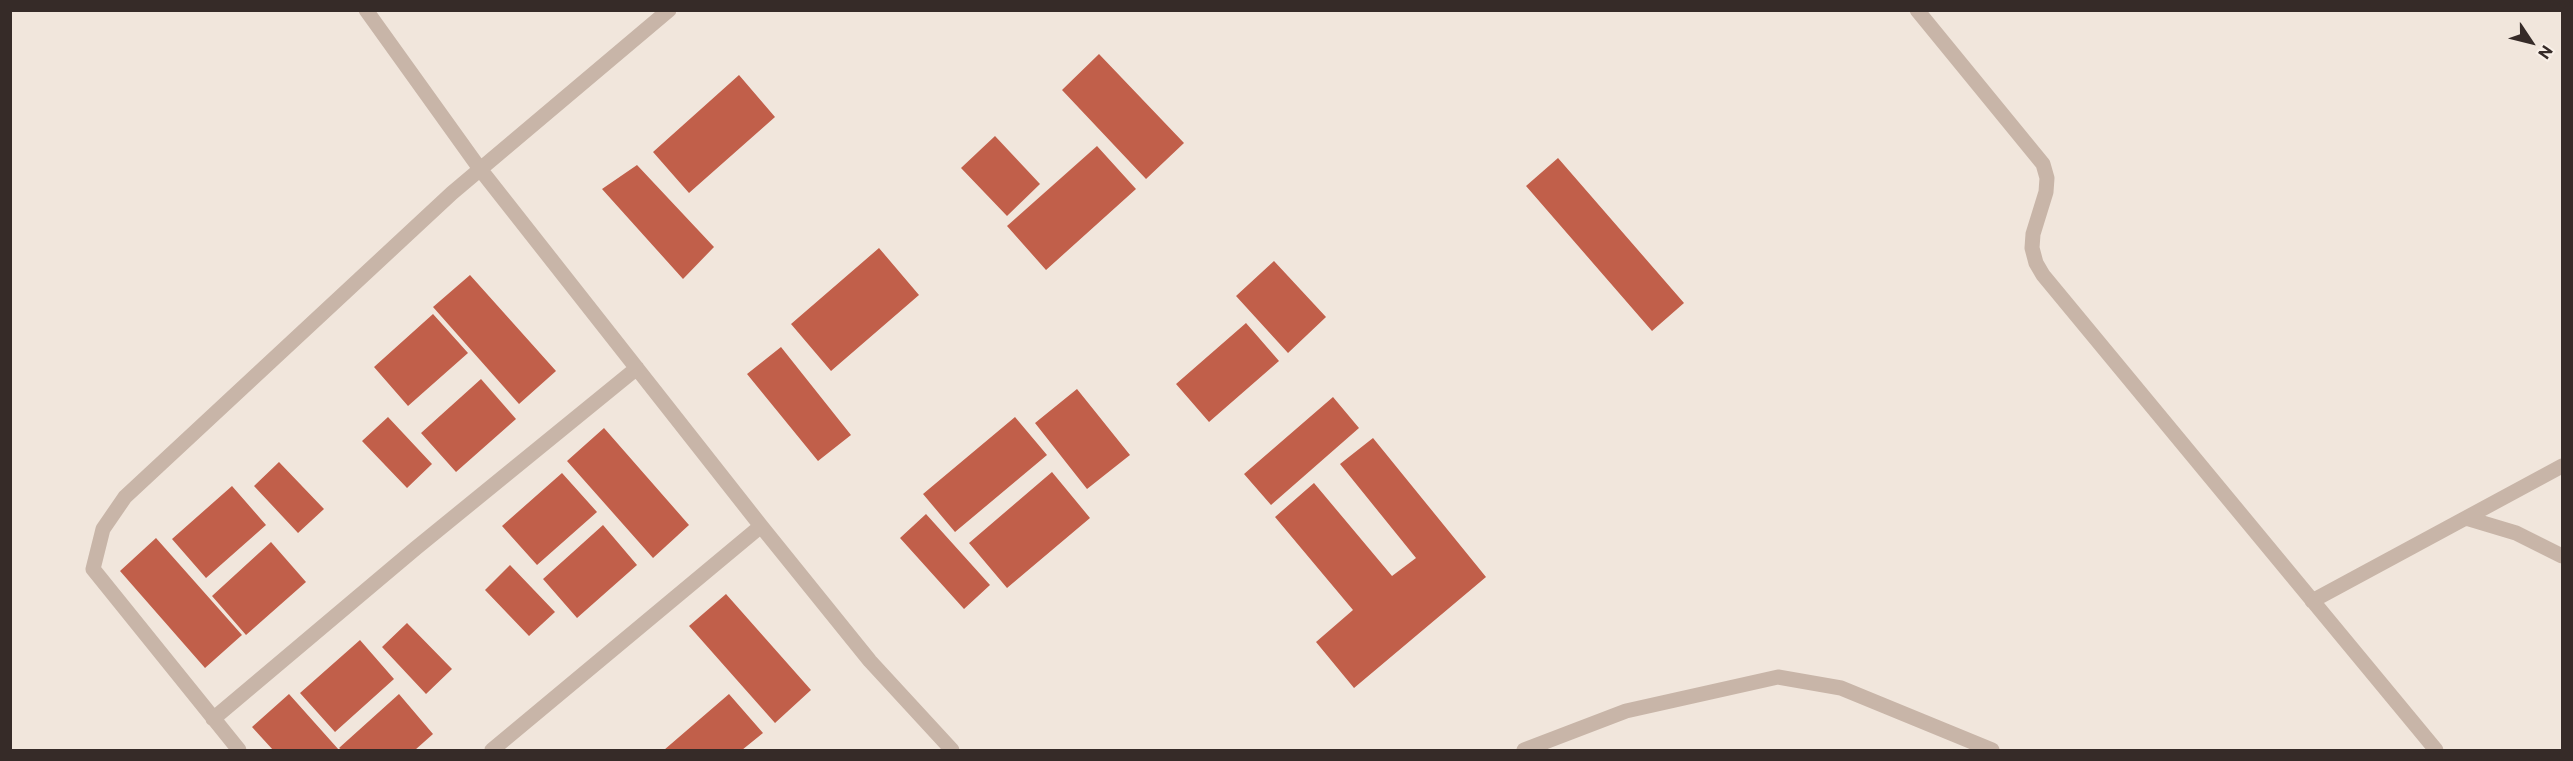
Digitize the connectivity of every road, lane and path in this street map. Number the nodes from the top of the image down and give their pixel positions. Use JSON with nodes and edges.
{"nodes":[{"id":1,"x":366,"y":10,"type":"edge"},
{"id":2,"x":669,"y":10,"type":"edge"},
{"id":3,"x":1917,"y":10,"type":"edge"},
{"id":4,"x":480,"y":169,"type":"junction"},
{"id":5,"x":637,"y":368,"type":"junction"},
{"id":6,"x":2562,"y":466,"type":"edge"},
{"id":7,"x":2466,"y":518,"type":"junction"},
{"id":8,"x":761,"y":526,"type":"junction"},
{"id":9,"x":2562,"y":556,"type":"edge"},
{"id":10,"x":2312,"y":601,"type":"junction"},
{"id":11,"x":213,"y":719,"type":"junction"},
{"id":12,"x":239,"y":750,"type":"edge"},
{"id":13,"x":492,"y":750,"type":"edge"},
{"id":14,"x":952,"y":750,"type":"edge"},
{"id":15,"x":1524,"y":750,"type":"edge"},
{"id":16,"x":1992,"y":750,"type":"edge"},
{"id":17,"x":2436,"y":750,"type":"edge"}],
"edges":[{"from":1,"to":4,"type":"lane"},
{"from":2,"to":4,"type":"lane"},
{"from":3,"to":10,"type":"lane"},
{"from":4,"to":5,"type":"lane"},
{"from":4,"to":11,"type":"lane"},
{"from":5,"to":8,"type":"lane"},
{"from":5,"to":11,"type":"lane"},
{"from":6,"to":7,"type":"lane"},
{"from":7,"to":9,"type":"lane"},
{"from":7,"to":10,"type":"lane"},
{"from":8,"to":13,"type":"lane"},
{"from":8,"to":14,"type":"lane"},
{"from":10,"to":17,"type":"lane"},
{"from":11,"to":12,"type":"lane"},
{"from":15,"to":16,"type":"lane"}]}
